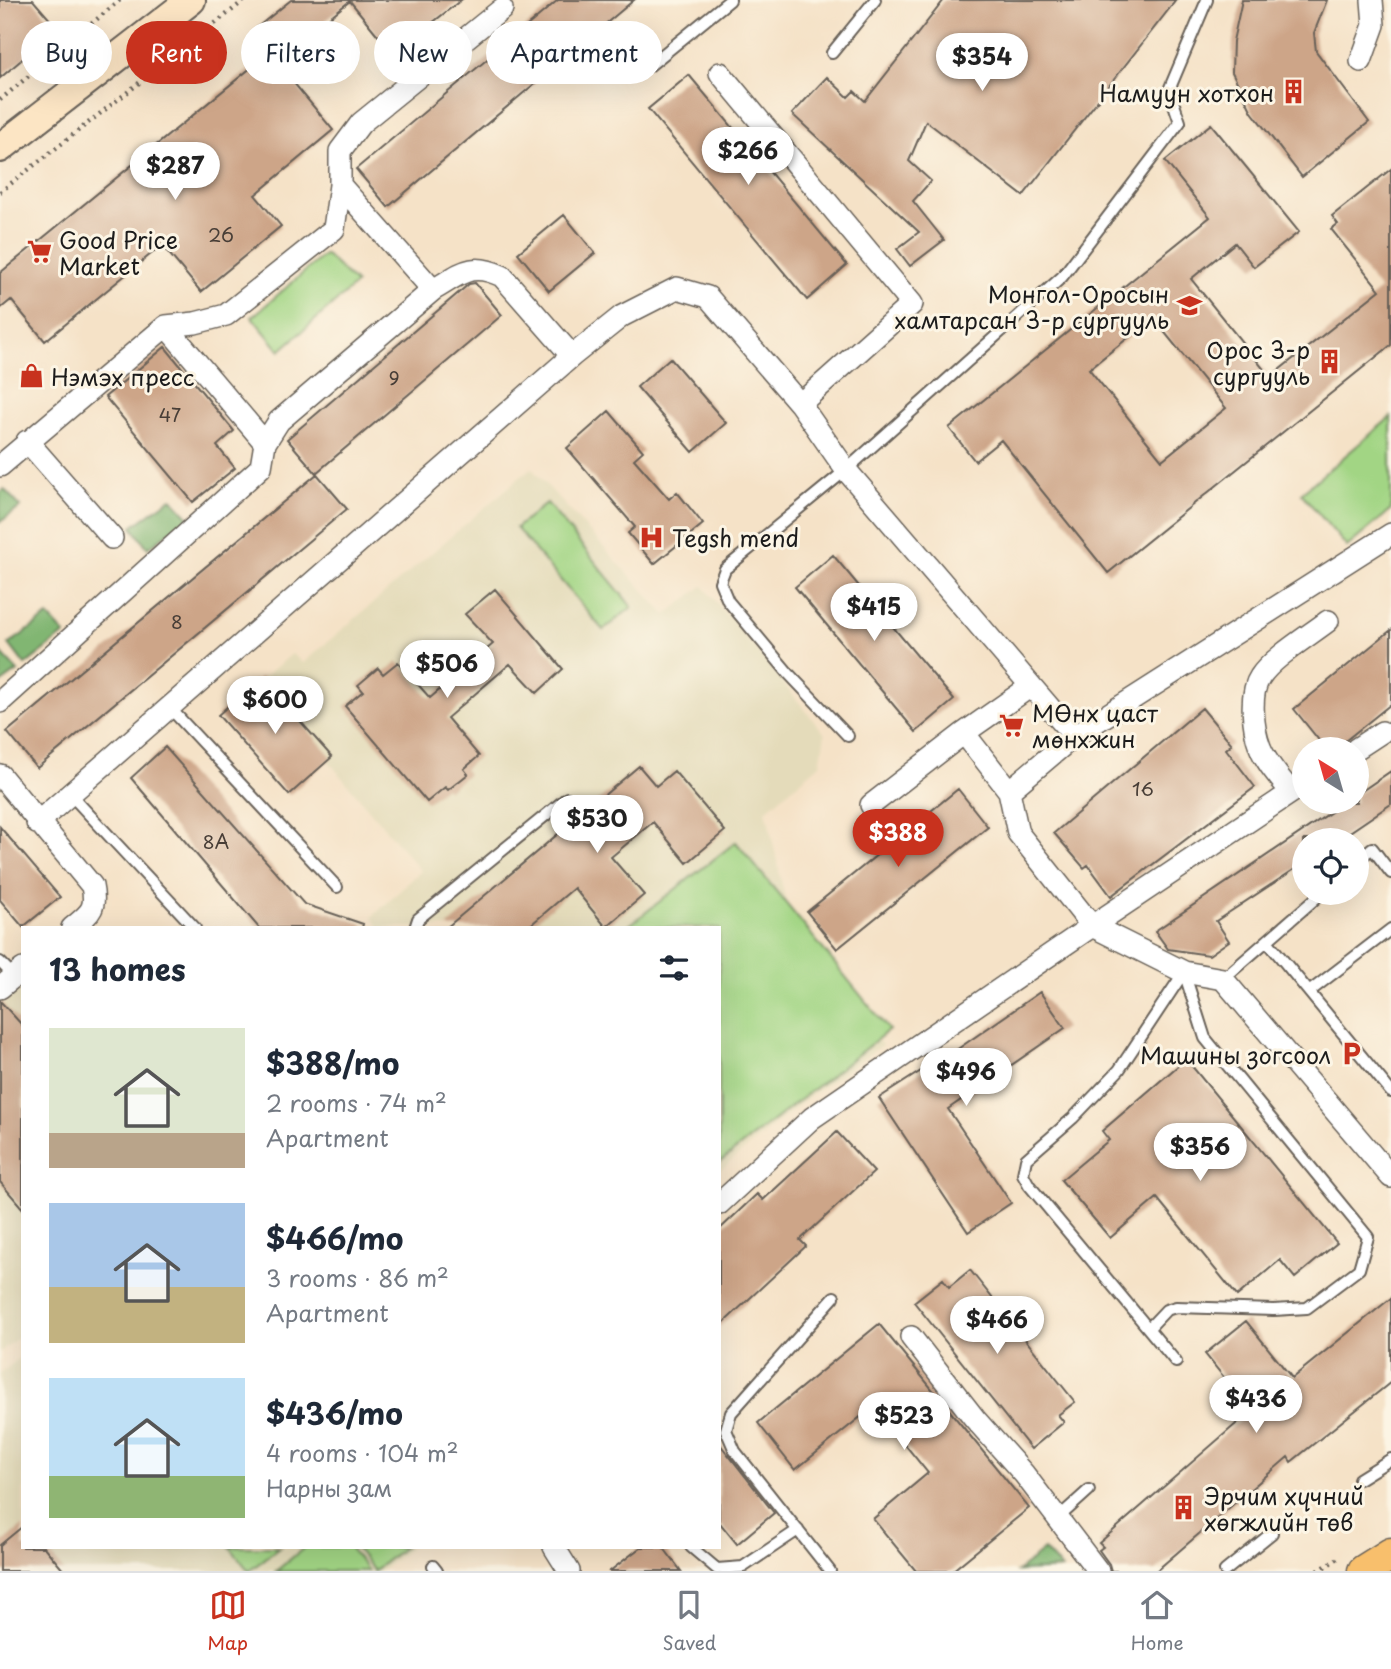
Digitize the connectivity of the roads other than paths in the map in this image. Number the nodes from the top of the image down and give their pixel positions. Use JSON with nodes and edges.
{"nodes":[{"id":1,"x":191,"y":0,"type":"edge"},
{"id":2,"x":730,"y":0,"type":"edge"},
{"id":3,"x":875,"y":0,"type":"edge"},
{"id":4,"x":1206,"y":0,"type":"edge"},
{"id":5,"x":1372,"y":0,"type":"edge"},
{"id":6,"x":503,"y":3,"type":"edge"},
{"id":7,"x":832,"y":53,"type":"dead end"},
{"id":8,"x":662,"y":55,"type":"edge"},
{"id":9,"x":1361,"y":61,"type":"dead end"},
{"id":10,"x":720,"y":73,"type":"dead end"},
{"id":11,"x":0,"y":148,"type":"edge"},
{"id":12,"x":340,"y":185,"type":"junction"},
{"id":13,"x":433,"y":290,"type":"junction"},
{"id":14,"x":166,"y":326,"type":"junction"},
{"id":15,"x":572,"y":356,"type":"junction"},
{"id":16,"x":800,"y":404,"type":"junction"},
{"id":17,"x":27,"y":441,"type":"junction"},
{"id":18,"x":265,"y":443,"type":"junction"},
{"id":19,"x":0,"y":466,"type":"edge"},
{"id":20,"x":846,"y":470,"type":"junction"},
{"id":21,"x":1391,"y":534,"type":"edge"},
{"id":22,"x":112,"y":538,"type":"dead end"},
{"id":23,"x":1328,"y":621,"type":"dead end"},
{"id":24,"x":1031,"y":686,"type":"junction"},
{"id":25,"x":0,"y":702,"type":"edge"},
{"id":26,"x":169,"y":707,"type":"junction"},
{"id":27,"x":1382,"y":732,"type":"dead end"},
{"id":28,"x":964,"y":733,"type":"junction"},
{"id":29,"x":848,"y":736,"type":"dead end"},
{"id":30,"x":1074,"y":736,"type":"junction"},
{"id":31,"x":1369,"y":740,"type":"edge"},
{"id":32,"x":0,"y":775,"type":"edge"},
{"id":33,"x":1292,"y":783,"type":"edge"},
{"id":34,"x":1009,"y":791,"type":"junction"},
{"id":35,"x":1292,"y":791,"type":"edge"},
{"id":36,"x":70,"y":794,"type":"junction"},
{"id":37,"x":567,"y":798,"type":"dead end"},
{"id":38,"x":871,"y":805,"type":"dead end"},
{"id":39,"x":37,"y":822,"type":"junction"},
{"id":40,"x":1369,"y":851,"type":"edge"},
{"id":41,"x":1391,"y":873,"type":"edge"},
{"id":42,"x":337,"y":887,"type":"dead end"},
{"id":43,"x":1308,"y":905,"type":"edge"},
{"id":44,"x":74,"y":926,"type":"edge"},
{"id":45,"x":193,"y":926,"type":"edge"},
{"id":46,"x":416,"y":926,"type":"edge"},
{"id":47,"x":1092,"y":926,"type":"junction"},
{"id":48,"x":1391,"y":929,"type":"edge"},
{"id":49,"x":1268,"y":942,"type":"junction"},
{"id":50,"x":1184,"y":972,"type":"junction"},
{"id":51,"x":1223,"y":979,"type":"junction"},
{"id":52,"x":1309,"y":992,"type":"junction"},
{"id":53,"x":1391,"y":1092,"type":"edge"},
{"id":54,"x":1389,"y":1170,"type":"edge"},
{"id":55,"x":721,"y":1202,"type":"edge"},
{"id":56,"x":834,"y":1297,"type":"dead end"},
{"id":57,"x":1149,"y":1328,"type":"junction"},
{"id":58,"x":911,"y":1338,"type":"dead end"},
{"id":59,"x":1175,"y":1362,"type":"dead end"},
{"id":60,"x":1391,"y":1459,"type":"edge"},
{"id":61,"x":1359,"y":1479,"type":"dead end"},
{"id":62,"x":1089,"y":1490,"type":"dead end"},
{"id":63,"x":1058,"y":1518,"type":"junction"},
{"id":64,"x":798,"y":1530,"type":"junction"},
{"id":65,"x":1272,"y":1533,"type":"dead end"},
{"id":66,"x":556,"y":1549,"type":"edge"},
{"id":67,"x":693,"y":1549,"type":"edge"},
{"id":68,"x":1391,"y":1554,"type":"edge"},
{"id":69,"x":569,"y":1571,"type":"edge"},
{"id":70,"x":830,"y":1571,"type":"edge"},
{"id":71,"x":1098,"y":1571,"type":"edge"},
{"id":72,"x":1225,"y":1571,"type":"edge"},
{"id":73,"x":1364,"y":1571,"type":"edge"}],
"edges":[{"from":1,"to":11,"type":"main road"},
{"from":2,"to":8,"type":"lane"},
{"from":3,"to":7,"type":"lane"},
{"from":4,"to":20,"type":"lane"},
{"from":5,"to":9,"type":"street"},
{"from":6,"to":12,"type":"street"},
{"from":10,"to":16,"type":"street"},
{"from":12,"to":13,"type":"street"},
{"from":12,"to":14,"type":"street"},
{"from":13,"to":15,"type":"street"},
{"from":13,"to":18,"type":"street"},
{"from":14,"to":17,"type":"street"},
{"from":14,"to":18,"type":"street"},
{"from":15,"to":16,"type":"street"},
{"from":15,"to":26,"type":"street"},
{"from":16,"to":20,"type":"street"},
{"from":17,"to":19,"type":"street"},
{"from":17,"to":22,"type":"street"},
{"from":18,"to":25,"type":"street"},
{"from":20,"to":24,"type":"street"},
{"from":20,"to":29,"type":"lane"},
{"from":21,"to":30,"type":"street"},
{"from":23,"to":33,"type":"street"},
{"from":24,"to":28,"type":"street"},
{"from":24,"to":30,"type":"street"},
{"from":26,"to":36,"type":"street"},
{"from":26,"to":42,"type":"lane"},
{"from":27,"to":31,"type":"street"},
{"from":28,"to":34,"type":"street"},
{"from":28,"to":38,"type":"street"},
{"from":30,"to":34,"type":"street"},
{"from":32,"to":39,"type":"street"},
{"from":34,"to":47,"type":"street"},
{"from":35,"to":47,"type":"street"},
{"from":36,"to":39,"type":"street"},
{"from":36,"to":45,"type":"lane"},
{"from":37,"to":46,"type":"lane"},
{"from":39,"to":44,"type":"street"},
{"from":40,"to":41,"type":"lane"},
{"from":43,"to":49,"type":"lane"},
{"from":47,"to":50,"type":"street"},
{"from":47,"to":55,"type":"street"},
{"from":48,"to":52,"type":"lane"},
{"from":49,"to":51,"type":"lane"},
{"from":49,"to":52,"type":"lane"},
{"from":50,"to":51,"type":"street"},
{"from":50,"to":57,"type":"lane"},
{"from":50,"to":57,"type":"lane"},
{"from":51,"to":54,"type":"street"},
{"from":52,"to":53,"type":"lane"},
{"from":56,"to":64,"type":"lane"},
{"from":57,"to":59,"type":"lane"},
{"from":58,"to":63,"type":"street"},
{"from":60,"to":61,"type":"lane"},
{"from":62,"to":63,"type":"lane"},
{"from":63,"to":71,"type":"street"},
{"from":64,"to":67,"type":"lane"},
{"from":64,"to":70,"type":"lane"},
{"from":65,"to":72,"type":"lane"},
{"from":66,"to":69,"type":"street"},
{"from":68,"to":73,"type":"main road"}]}
